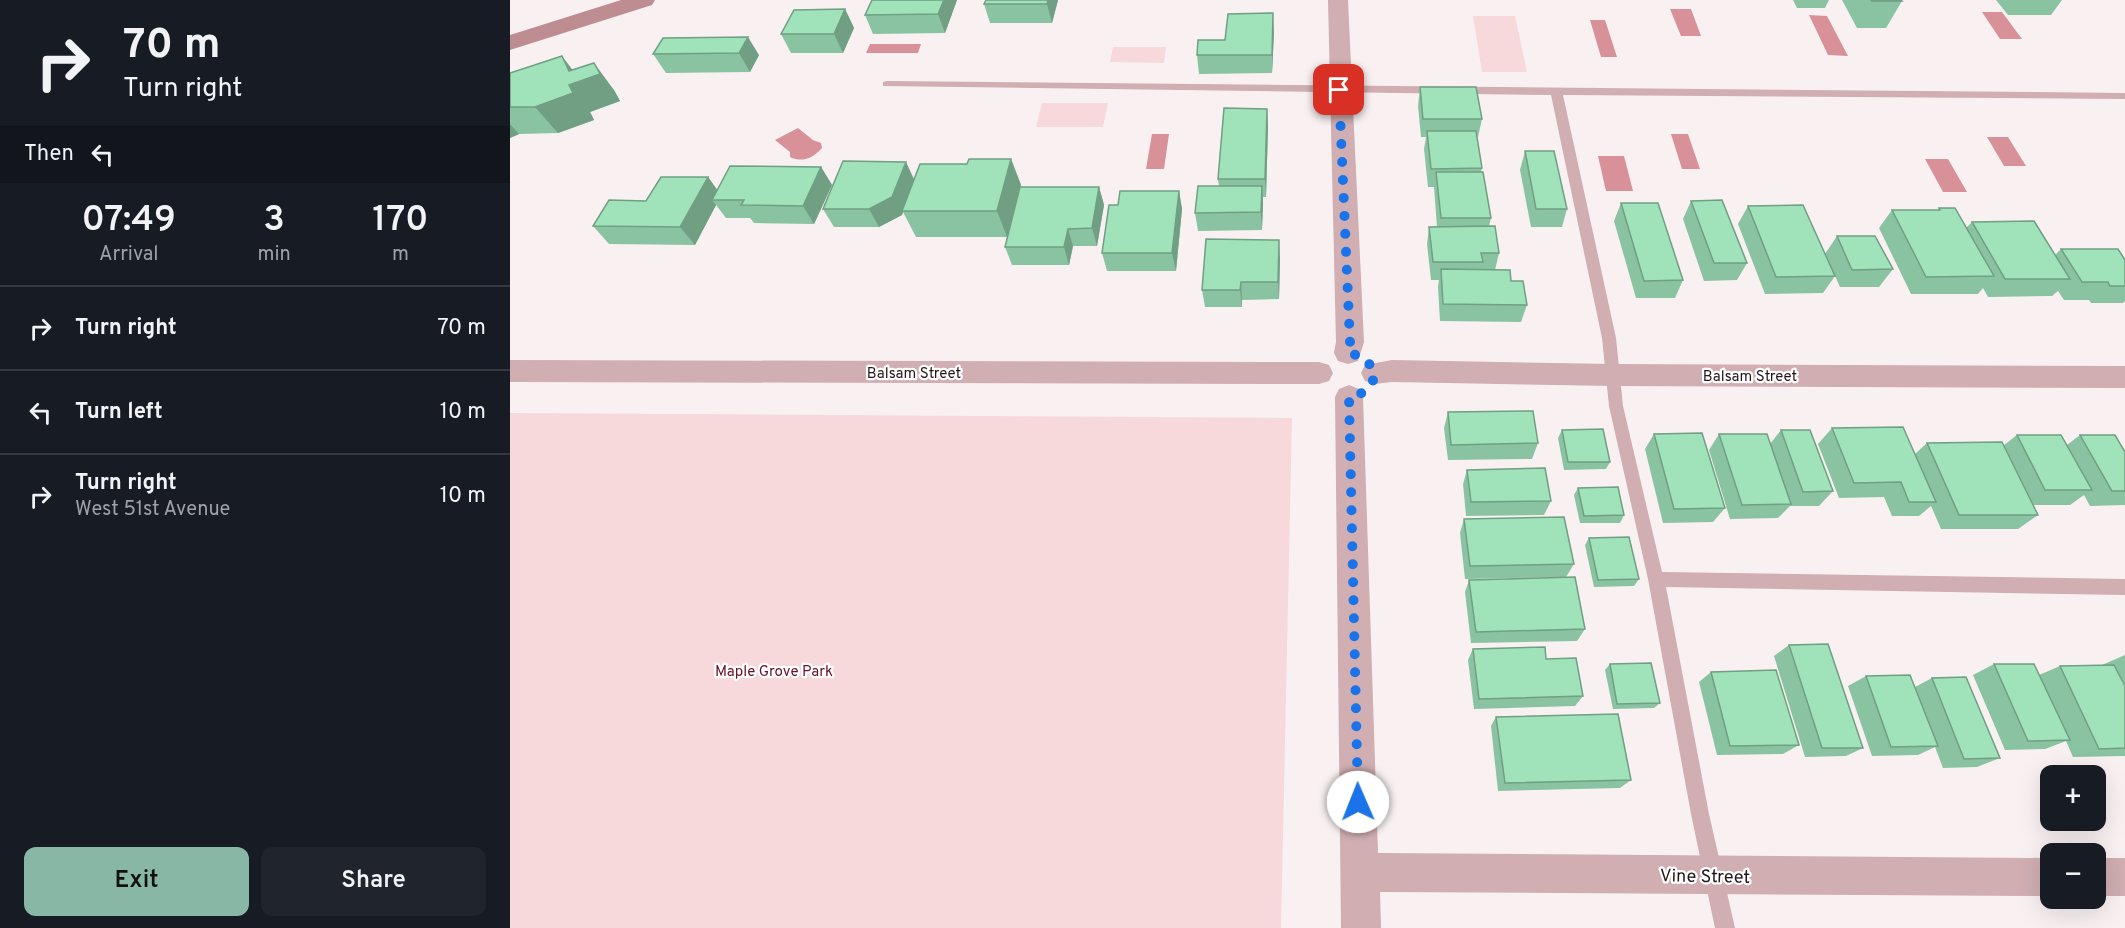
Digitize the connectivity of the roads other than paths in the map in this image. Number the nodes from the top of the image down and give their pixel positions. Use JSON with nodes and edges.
{"nodes":[{"id":1,"x":644,"y":0,"type":"edge"},
{"id":2,"x":1338,"y":0,"type":"edge"},
{"id":3,"x":510,"y":43,"type":"edge"},
{"id":4,"x":887,"y":84,"type":"dead end"},
{"id":5,"x":1339,"y":90,"type":"junction"},
{"id":6,"x":1556,"y":90,"type":"junction"},
{"id":7,"x":2125,"y":96,"type":"edge"},
{"id":8,"x":1348,"y":352,"type":"junction"},
{"id":9,"x":510,"y":371,"type":"edge"},
{"id":10,"x":1319,"y":373,"type":"junction"},
{"id":11,"x":1375,"y":373,"type":"junction"},
{"id":12,"x":1613,"y":375,"type":"junction"},
{"id":13,"x":2125,"y":378,"type":"edge"},
{"id":14,"x":1349,"y":397,"type":"junction"},
{"id":15,"x":1656,"y":579,"type":"junction"},
{"id":16,"x":2125,"y":587,"type":"edge"},
{"id":17,"x":1360,"y":872,"type":"junction"},
{"id":18,"x":1714,"y":876,"type":"junction"},
{"id":19,"x":2040,"y":877,"type":"edge"},
{"id":20,"x":2106,"y":877,"type":"edge"},
{"id":21,"x":2125,"y":877,"type":"edge"},
{"id":22,"x":1361,"y":928,"type":"edge"},
{"id":23,"x":1725,"y":928,"type":"edge"}],
"edges":[{"from":1,"to":3,"type":"main road"},
{"from":2,"to":5,"type":"street"},
{"from":4,"to":5,"type":"lane"},
{"from":5,"to":6,"type":"lane"},
{"from":5,"to":8,"type":"street"},
{"from":6,"to":7,"type":"lane"},
{"from":6,"to":12,"type":"lane"},
{"from":8,"to":10,"type":"street"},
{"from":8,"to":11,"type":"street"},
{"from":9,"to":10,"type":"street","name":"Balsam Street"},
{"from":10,"to":14,"type":"street"},
{"from":11,"to":12,"type":"street","name":"Balsam Street"},
{"from":11,"to":14,"type":"street"},
{"from":12,"to":13,"type":"street","name":"Balsam Street"},
{"from":12,"to":15,"type":"lane"},
{"from":14,"to":17,"type":"street"},
{"from":15,"to":16,"type":"lane"},
{"from":15,"to":18,"type":"lane"},
{"from":17,"to":18,"type":"street","name":"Vine Street"},
{"from":17,"to":22,"type":"street"},
{"from":18,"to":19,"type":"street","name":"Vine Street"},
{"from":18,"to":23,"type":"lane"},
{"from":20,"to":21,"type":"street"}]}
